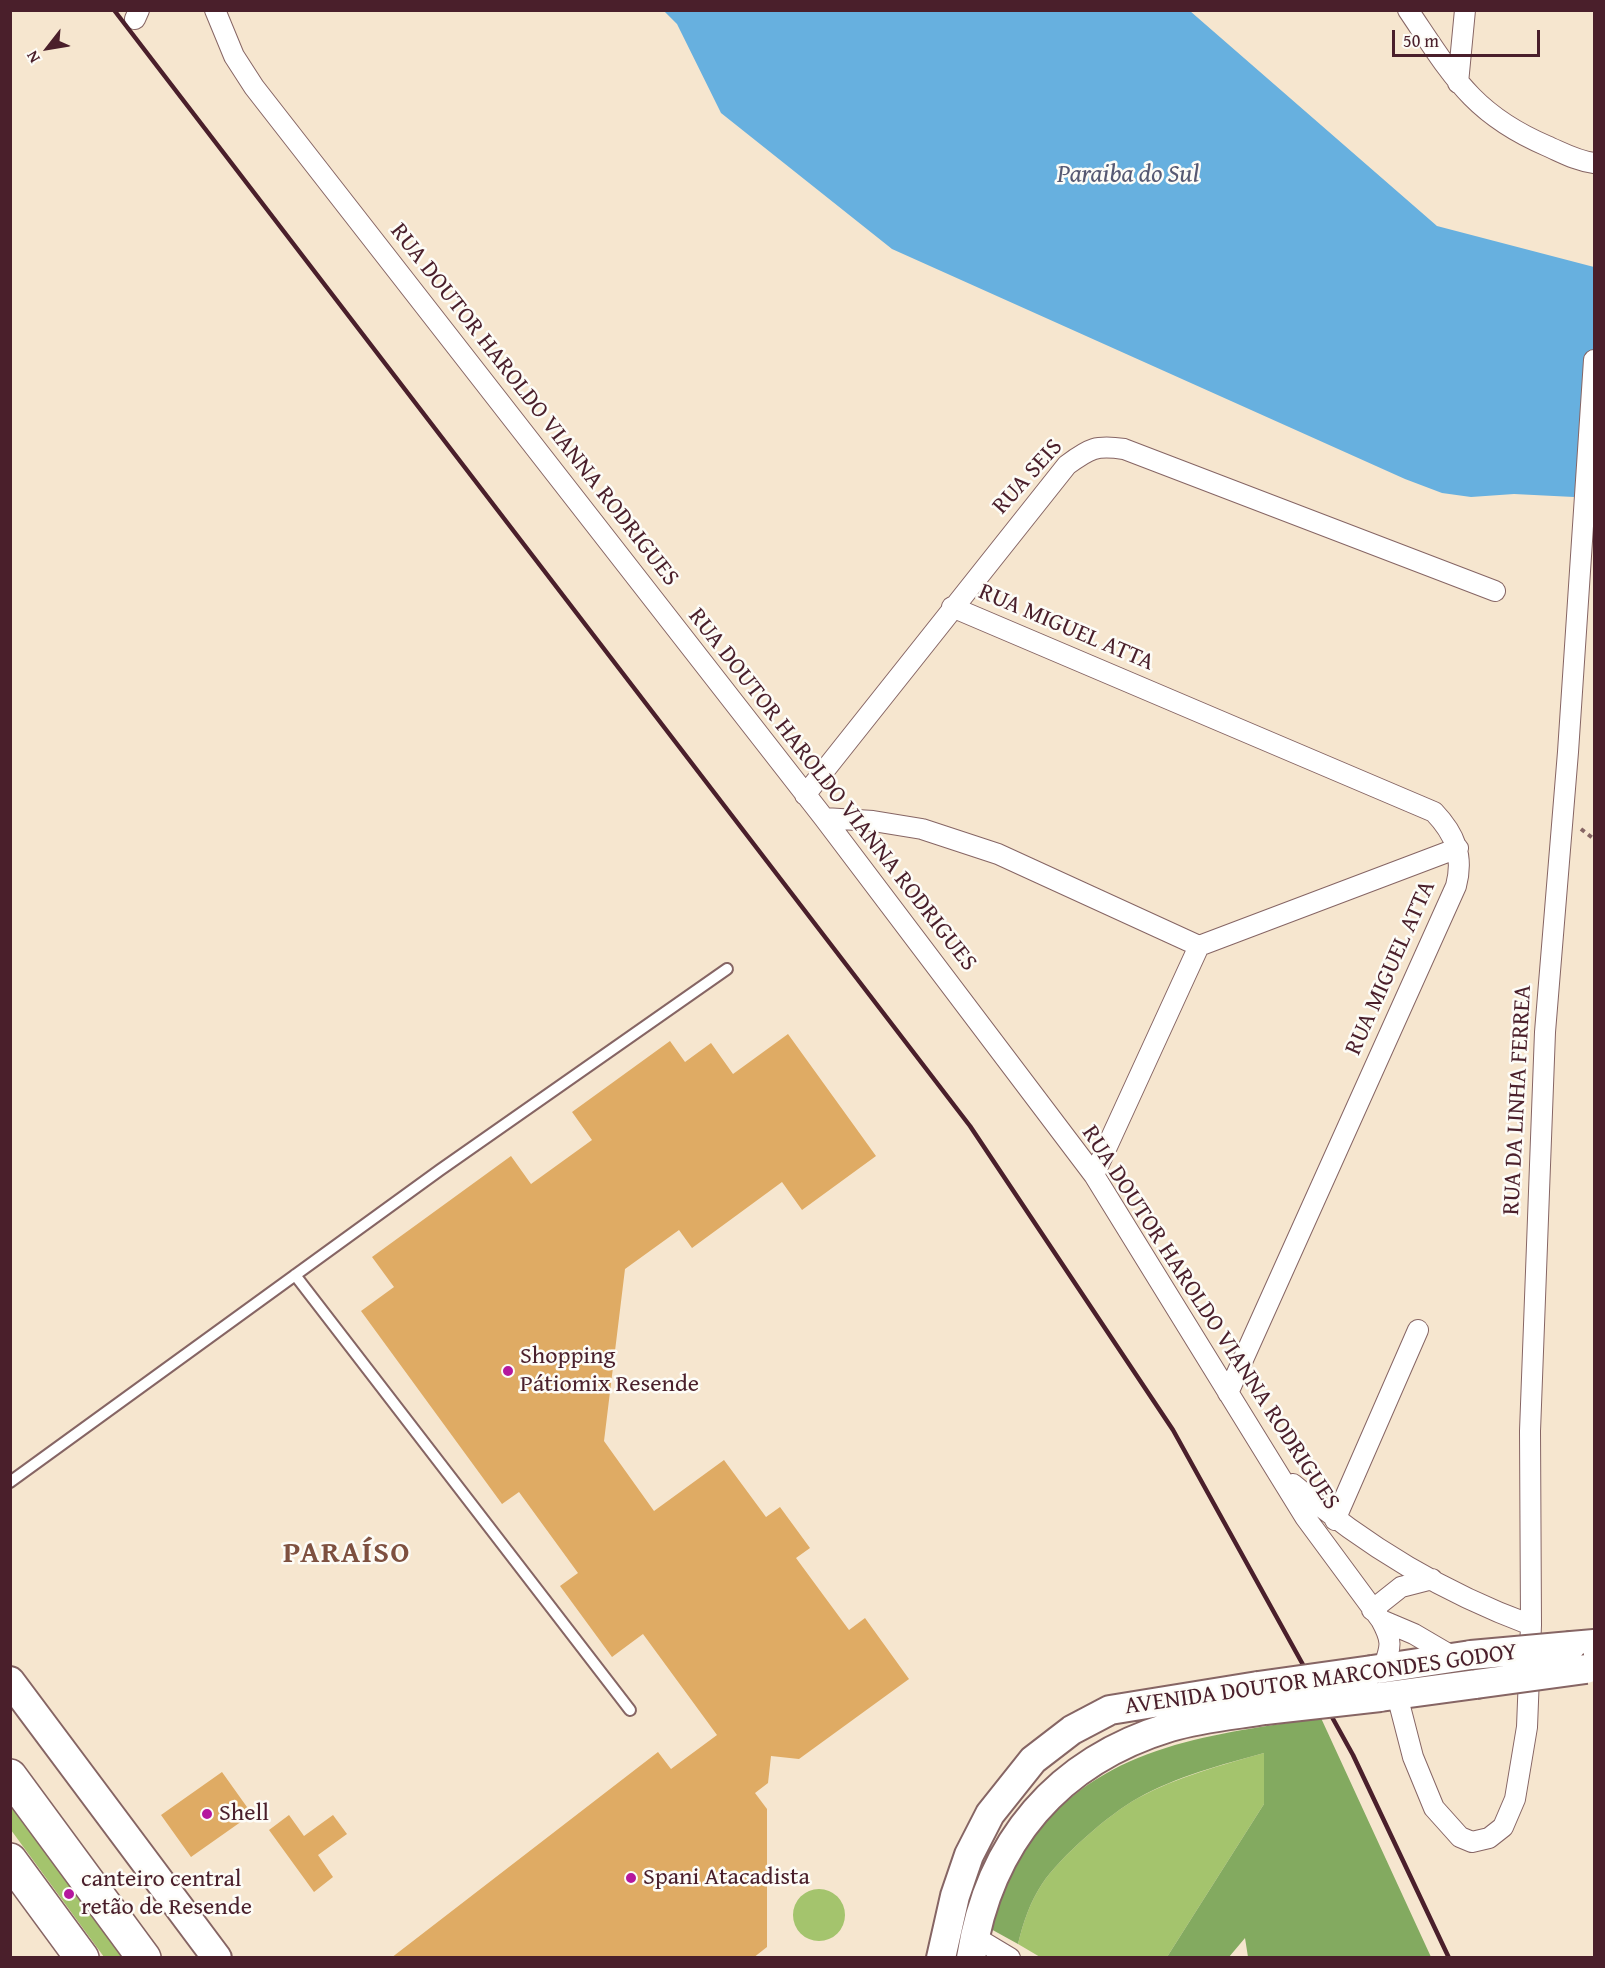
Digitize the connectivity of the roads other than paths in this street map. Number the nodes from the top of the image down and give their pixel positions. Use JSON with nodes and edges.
{"nodes":[{"id":1,"x":215,"y":10,"type":"edge"},
{"id":2,"x":1408,"y":10,"type":"edge"},
{"id":3,"x":1465,"y":10,"type":"edge"},
{"id":4,"x":1458,"y":83,"type":"junction"},
{"id":5,"x":1594,"y":163,"type":"edge"},
{"id":6,"x":1594,"y":360,"type":"edge"},
{"id":7,"x":1495,"y":591,"type":"dead end"},
{"id":8,"x":952,"y":607,"type":"junction"},
{"id":9,"x":805,"y":795,"type":"junction"},
{"id":10,"x":824,"y":818,"type":"junction"},
{"id":11,"x":1458,"y":848,"type":"junction"},
{"id":12,"x":1199,"y":946,"type":"junction"},
{"id":13,"x":727,"y":969,"type":"dead end"},
{"id":14,"x":1094,"y":1175,"type":"junction"},
{"id":15,"x":295,"y":1275,"type":"junction"},
{"id":16,"x":1418,"y":1330,"type":"dead end"},
{"id":17,"x":1228,"y":1393,"type":"junction"},
{"id":18,"x":1281,"y":1475,"type":"junction"},
{"id":19,"x":10,"y":1482,"type":"edge"},
{"id":20,"x":1335,"y":1520,"type":"junction"},
{"id":21,"x":1432,"y":1580,"type":"junction"},
{"id":22,"x":1376,"y":1615,"type":"junction"},
{"id":23,"x":1531,"y":1625,"type":"junction"},
{"id":24,"x":1463,"y":1657,"type":"junction"},
{"id":25,"x":1586,"y":1657,"type":"edge"},
{"id":26,"x":1377,"y":1670,"type":"junction"},
{"id":27,"x":10,"y":1681,"type":"edge"},
{"id":28,"x":1389,"y":1696,"type":"junction"},
{"id":29,"x":1261,"y":1698,"type":"junction"},
{"id":30,"x":630,"y":1710,"type":"dead end"},
{"id":31,"x":10,"y":1776,"type":"edge"},
{"id":32,"x":10,"y":1860,"type":"edge"},
{"id":33,"x":973,"y":1947,"type":"edge"},
{"id":34,"x":82,"y":1958,"type":"edge"},
{"id":35,"x":144,"y":1958,"type":"edge"},
{"id":36,"x":217,"y":1958,"type":"edge"},
{"id":37,"x":941,"y":1958,"type":"edge"},
{"id":38,"x":1010,"y":1958,"type":"edge"}],
"edges":[{"from":1,"to":9,"type":"street","name":"RUA DOUTOR HAROLDO VIANNA RODRIGUES"},
{"from":2,"to":4,"type":"street"},
{"from":3,"to":4,"type":"street"},
{"from":4,"to":5,"type":"street"},
{"from":6,"to":23,"type":"street","name":"RUA DA LINHA FERREA"},
{"from":7,"to":8,"type":"street","name":"RUA SEIS"},
{"from":8,"to":9,"type":"street","name":"RUA SEIS"},
{"from":8,"to":11,"type":"street","name":"RUA MIGUEL ATTA"},
{"from":9,"to":10,"type":"street","name":"RUA DOUTOR HAROLDO VIANNA RODRIGUES"},
{"from":10,"to":12,"type":"street"},
{"from":10,"to":14,"type":"street","name":"RUA DOUTOR HAROLDO VIANNA RODRIGUES"},
{"from":11,"to":12,"type":"street"},
{"from":11,"to":17,"type":"street","name":"RUA MIGUEL ATTA"},
{"from":12,"to":14,"type":"street"},
{"from":13,"to":15,"type":"lane"},
{"from":14,"to":17,"type":"street","name":"RUA DOUTOR HAROLDO VIANNA RODRIGUES"},
{"from":15,"to":19,"type":"lane"},
{"from":15,"to":30,"type":"lane"},
{"from":16,"to":20,"type":"street"},
{"from":17,"to":18,"type":"street","name":"RUA DOUTOR HAROLDO VIANNA RODRIGUES"},
{"from":18,"to":20,"type":"street"},
{"from":18,"to":22,"type":"street","name":"RUA DOUTOR HAROLDO VIANNA RODRIGUES"},
{"from":20,"to":21,"type":"street"},
{"from":21,"to":22,"type":"street"},
{"from":21,"to":23,"type":"street"},
{"from":22,"to":24,"type":"street"},
{"from":22,"to":26,"type":"street","name":"RUA DOUTOR HAROLDO VIANNA RODRIGUES"},
{"from":23,"to":28,"type":"street","name":"RUA DA LINHA FERREA"},
{"from":24,"to":25,"type":"main road","name":"AVENIDA DOUTOR MARCONDES GODOY","bridge":true},
{"from":24,"to":26,"type":"main road","name":"AVENIDA DOUTOR MARCONDES GODOY"},
{"from":25,"to":28,"type":"main road","name":"AVENIDA DOUTOR MARCONDES GODOY","bridge":true},
{"from":26,"to":29,"type":"main road","name":"AVENIDA DOUTOR MARCONDES GODOY","bridge":true},
{"from":27,"to":36,"type":"main road"},
{"from":28,"to":29,"type":"main road","name":"AVENIDA DOUTOR MARCONDES GODOY","bridge":true},
{"from":29,"to":33,"type":"main road","name":"AVENIDA DOUTOR MARCONDES GODOY"},
{"from":29,"to":37,"type":"main road","name":"AVENIDA DOUTOR MARCONDES GODOY"},
{"from":31,"to":35,"type":"highway"},
{"from":32,"to":34,"type":"highway"},
{"from":33,"to":38,"type":"street"}]}
